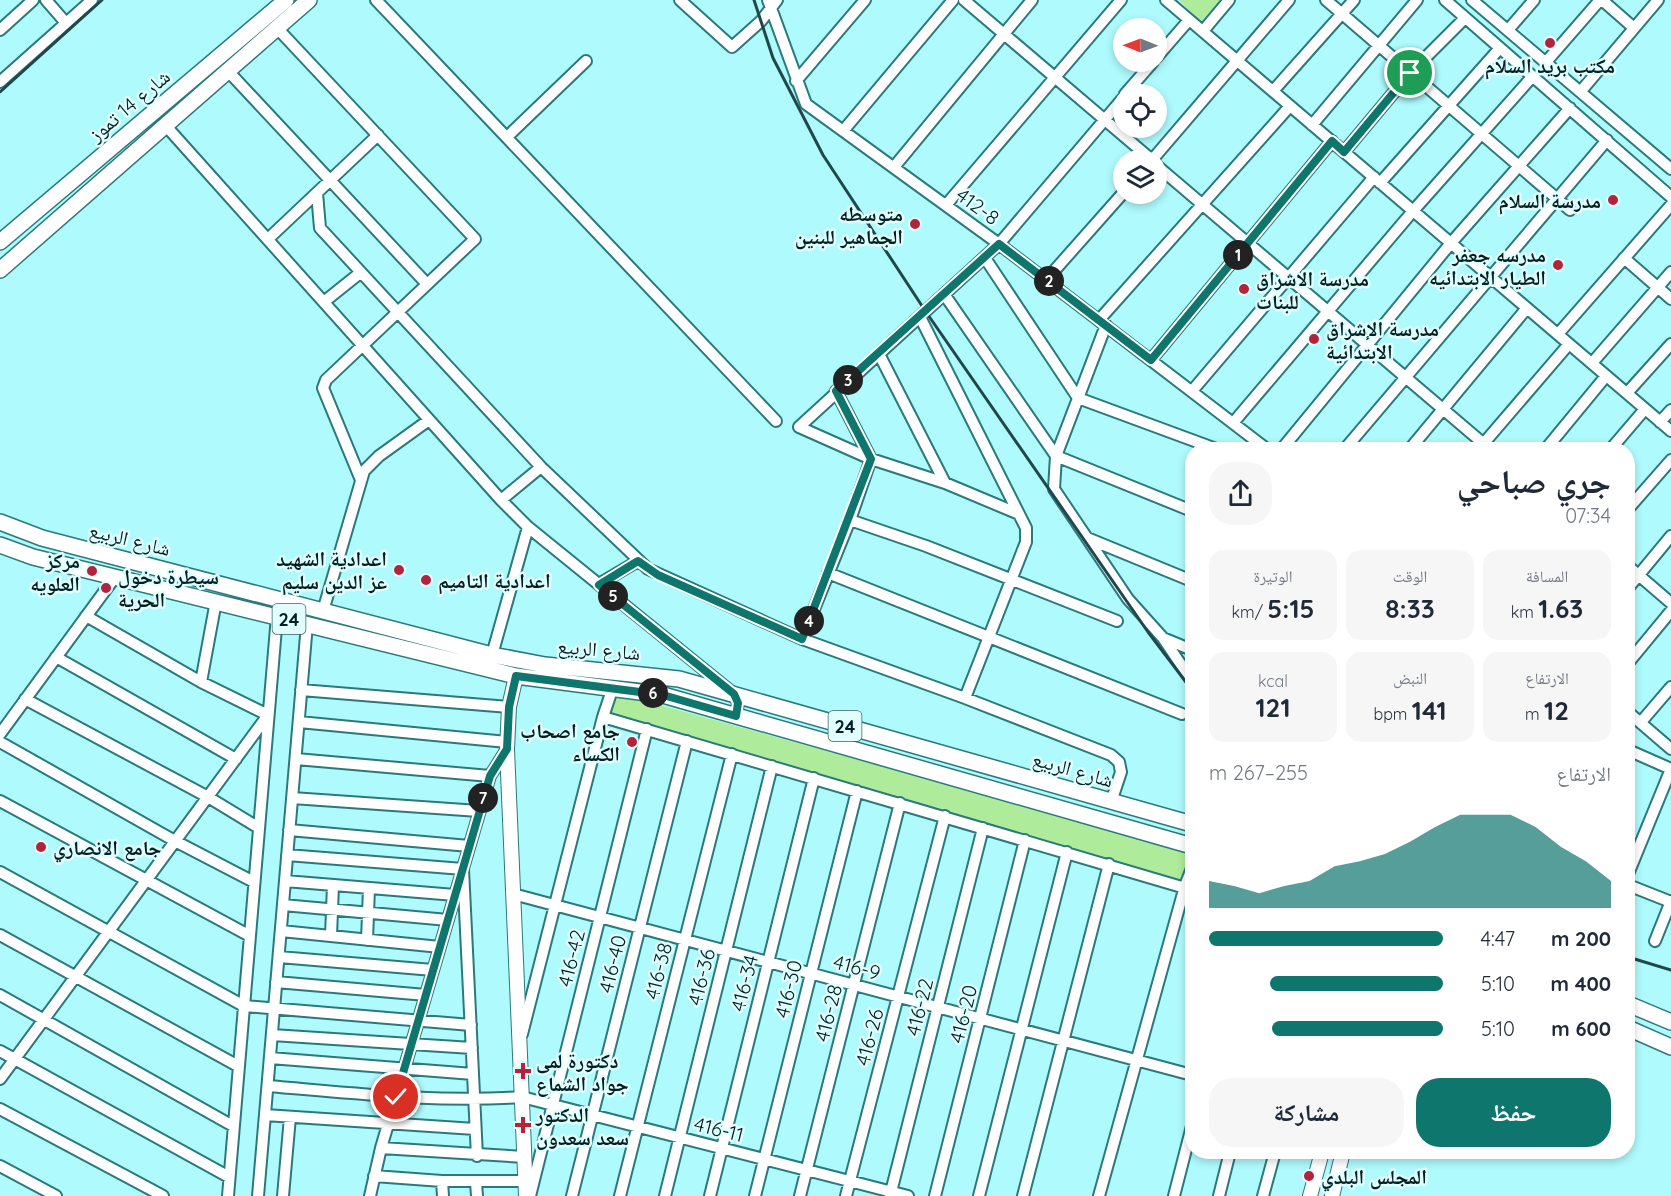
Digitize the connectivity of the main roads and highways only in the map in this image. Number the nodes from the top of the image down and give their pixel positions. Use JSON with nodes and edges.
{"nodes":[{"id":1,"x":286,"y":0,"type":"edge"},
{"id":2,"x":309,"y":0,"type":"edge"},
{"id":3,"x":214,"y":84,"type":"junction"},
{"id":4,"x":0,"y":242,"type":"edge"},
{"id":5,"x":0,"y":257,"type":"edge"},
{"id":6,"x":0,"y":270,"type":"edge"},
{"id":7,"x":0,"y":522,"type":"edge"},
{"id":8,"x":0,"y":534,"type":"edge"},
{"id":9,"x":0,"y":545,"type":"edge"},
{"id":10,"x":210,"y":599,"type":"junction"},
{"id":11,"x":1185,"y":822,"type":"edge"},
{"id":12,"x":1185,"y":844,"type":"edge"},
{"id":13,"x":1635,"y":1007,"type":"edge"},
{"id":14,"x":1671,"y":1022,"type":"edge"},
{"id":15,"x":1635,"y":1031,"type":"edge"},
{"id":16,"x":1671,"y":1047,"type":"edge"}],
"edges":[{"from":1,"to":4,"type":"main road","name":"شارع 14 تموز"},
{"from":2,"to":3,"type":"main road","name":"شارع 14 تموز"},
{"from":3,"to":5,"type":"main road"},
{"from":3,"to":6,"type":"main road","name":"شارع 14 تموز"},
{"from":7,"to":11,"type":"main road","name":"شارع الربيع","number":"24"},
{"from":8,"to":10,"type":"main road"},
{"from":9,"to":10,"type":"main road","name":"شارع الربيع","number":"24"},
{"from":10,"to":12,"type":"main road","name":"شارع الربيع","number":"24"},
{"from":13,"to":14,"type":"main road"},
{"from":15,"to":16,"type":"main road"}]}
